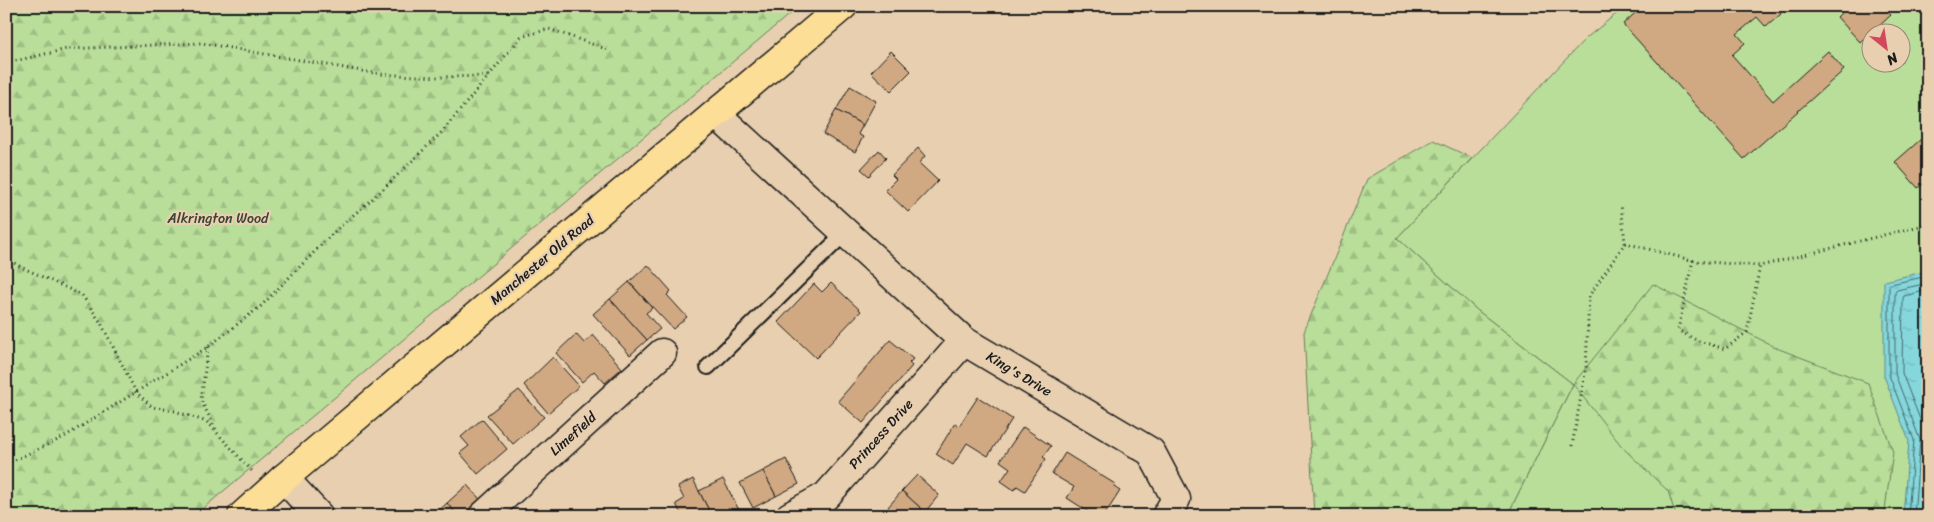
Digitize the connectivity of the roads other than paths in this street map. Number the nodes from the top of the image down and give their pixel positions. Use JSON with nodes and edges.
{"nodes":[{"id":1,"x":844,"y":6,"type":"edge"},
{"id":2,"x":716,"y":114,"type":"junction"},
{"id":3,"x":845,"y":233,"type":"junction"},
{"id":4,"x":964,"y":341,"type":"junction"},
{"id":5,"x":662,"y":353,"type":"dead end"},
{"id":6,"x":708,"y":367,"type":"dead end"},
{"id":7,"x":277,"y":484,"type":"junction"},
{"id":8,"x":242,"y":516,"type":"edge"},
{"id":9,"x":319,"y":516,"type":"edge"},
{"id":10,"x":483,"y":516,"type":"edge"},
{"id":11,"x":790,"y":516,"type":"edge"},
{"id":12,"x":1166,"y":516,"type":"edge"}],
"edges":[{"from":1,"to":2,"type":"main road","name":"Manchester Old Road"},
{"from":2,"to":3,"type":"street","name":"King's Drive"},
{"from":2,"to":7,"type":"main road","name":"Manchester Old Road"},
{"from":3,"to":4,"type":"street","name":"King's Drive"},
{"from":3,"to":6,"type":"lane"},
{"from":4,"to":11,"type":"street","name":"Princess Drive"},
{"from":4,"to":12,"type":"street","name":"King's Drive"},
{"from":5,"to":10,"type":"street","name":"Limefield"},
{"from":7,"to":8,"type":"main road","name":"Manchester Old Road"},
{"from":7,"to":9,"type":"street"}]}
